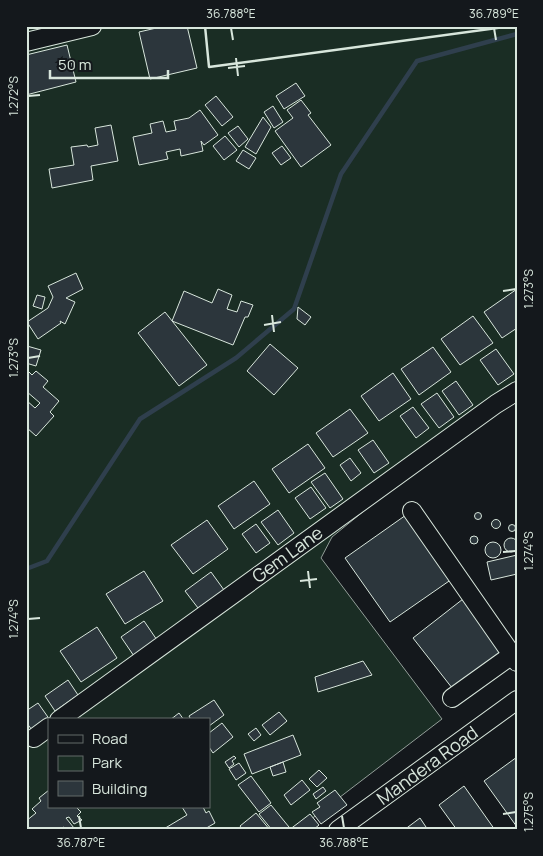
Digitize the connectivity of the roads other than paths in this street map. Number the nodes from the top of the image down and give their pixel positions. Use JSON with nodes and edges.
{"nodes":[{"id":1,"x":92,"y":26,"type":"edge"},
{"id":2,"x":26,"y":42,"type":"edge"},
{"id":3,"x":517,"y":391,"type":"edge"},
{"id":4,"x":412,"y":511,"type":"dead end"},
{"id":5,"x":514,"y":658,"type":"edge"},
{"id":6,"x":452,"y":698,"type":"dead end"},
{"id":7,"x":517,"y":700,"type":"edge"},
{"id":8,"x":62,"y":718,"type":"edge"},
{"id":9,"x":48,"y":728,"type":"edge"},
{"id":10,"x":34,"y":738,"type":"dead end"},
{"id":11,"x":338,"y":830,"type":"edge"}],
"edges":[{"from":1,"to":2,"type":"street"},
{"from":3,"to":8,"type":"street","name":"Gem Lane"},
{"from":4,"to":5,"type":"street"},
{"from":5,"to":6,"type":"street"},
{"from":7,"to":11,"type":"street","name":"Mandera Road"},
{"from":9,"to":10,"type":"street"}]}
